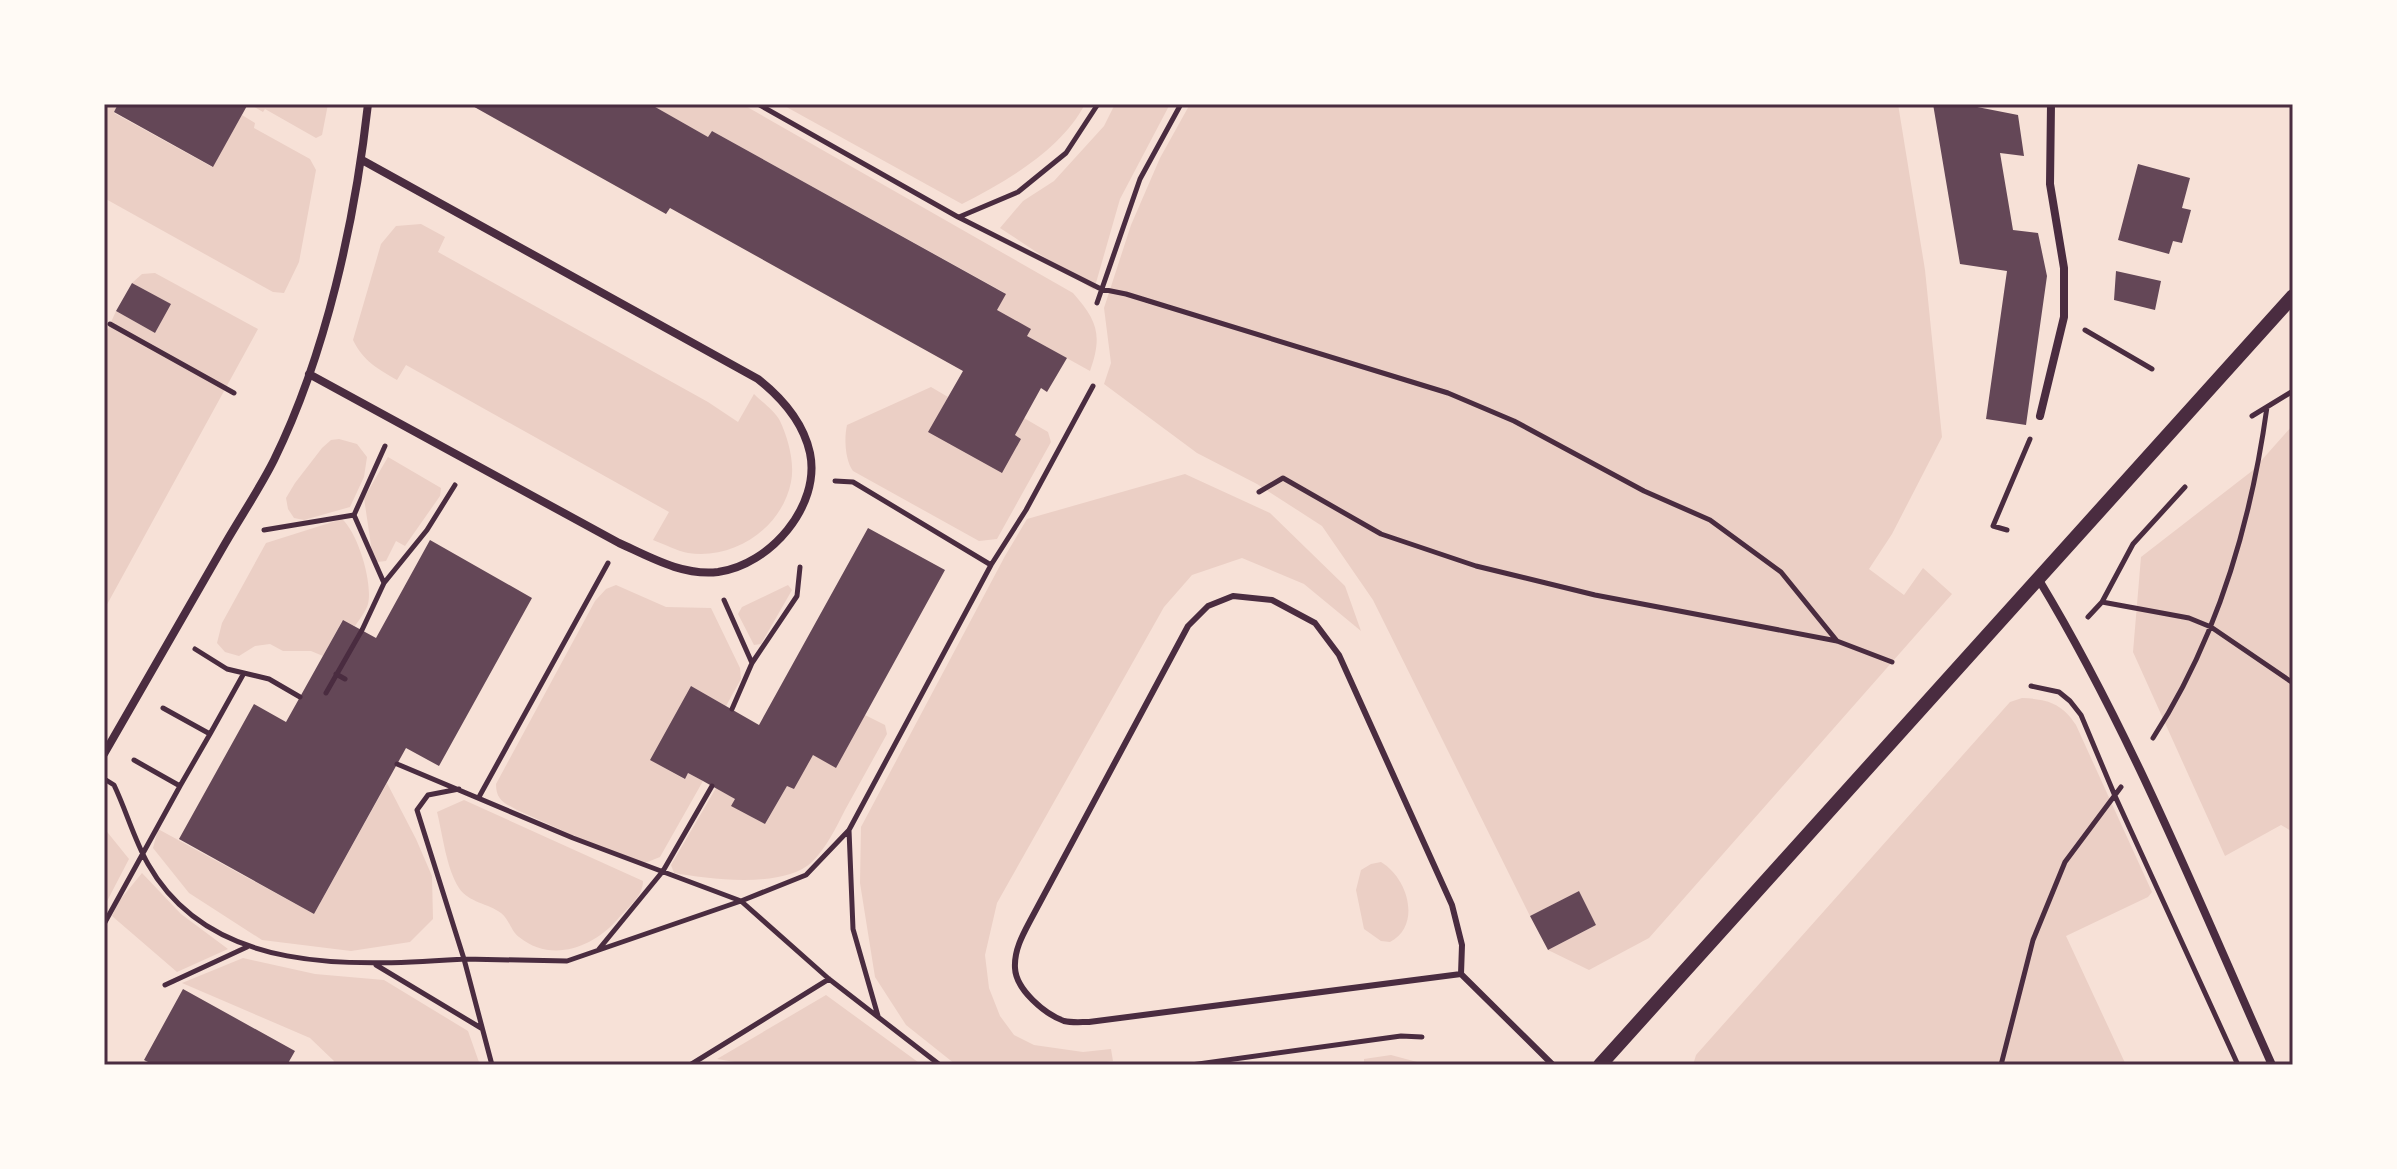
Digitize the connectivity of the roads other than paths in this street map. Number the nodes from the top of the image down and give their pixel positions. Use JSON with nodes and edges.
{"nodes":[{"id":1,"x":368,"y":104,"type":"edge"},
{"id":2,"x":2051,"y":104,"type":"edge"},
{"id":3,"x":362,"y":160,"type":"junction"},
{"id":4,"x":2293,"y":296,"type":"edge"},
{"id":5,"x":309,"y":374,"type":"junction"},
{"id":6,"x":2040,"y":416,"type":"road end"},
{"id":7,"x":2039,"y":580,"type":"junction"},
{"id":8,"x":104,"y":754,"type":"edge"},
{"id":9,"x":1461,"y":974,"type":"junction"},
{"id":10,"x":1553,"y":1065,"type":"edge"},
{"id":11,"x":1600,"y":1065,"type":"edge"},
{"id":12,"x":2272,"y":1065,"type":"edge"}],
"edges":[{"from":1,"to":3,"type":"street"},
{"from":2,"to":6,"type":"street"},
{"from":3,"to":5,"type":"street"},
{"from":3,"to":5,"type":"street"},
{"from":4,"to":7,"type":"street"},
{"from":5,"to":8,"type":"street"},
{"from":7,"to":11,"type":"street"},
{"from":7,"to":12,"type":"street"},
{"from":9,"to":9,"type":"lane"},
{"from":9,"to":10,"type":"lane"}]}
